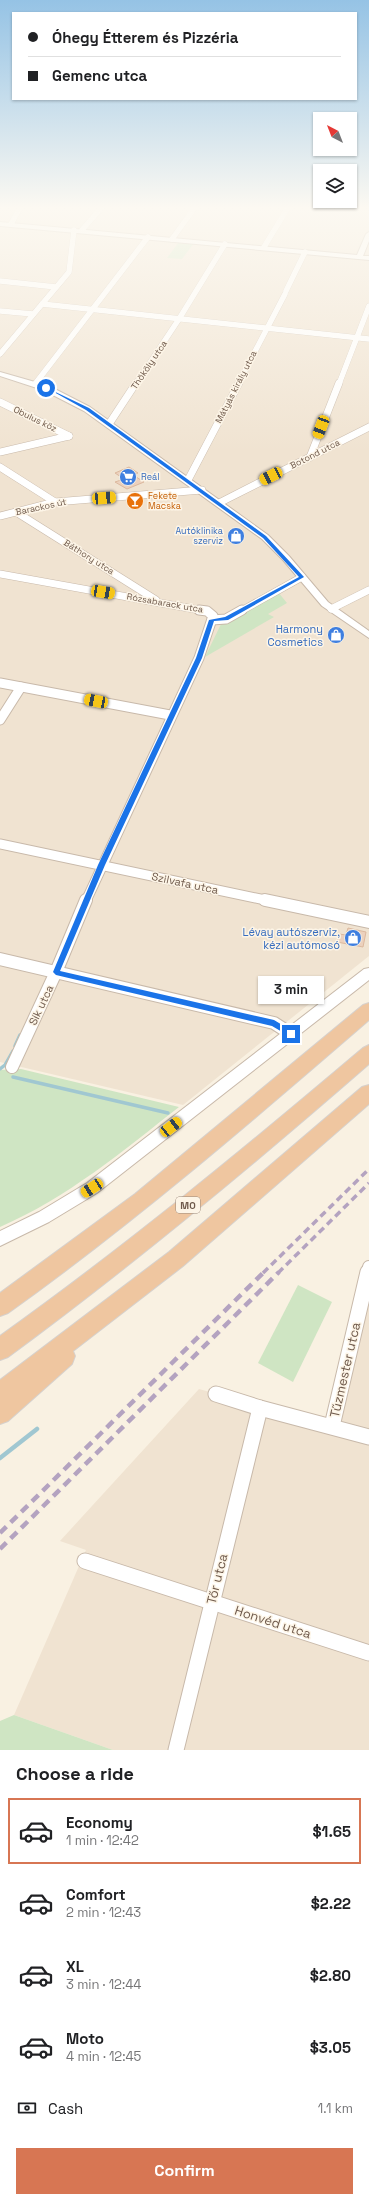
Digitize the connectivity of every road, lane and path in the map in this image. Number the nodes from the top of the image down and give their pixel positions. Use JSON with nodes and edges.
{"nodes":[{"id":1,"x":56,"y":287,"type":"edge"},
{"id":2,"x":109,"y":288,"type":"edge"},
{"id":3,"x":198,"y":288,"type":"edge"},
{"id":4,"x":288,"y":288,"type":"edge"},
{"id":5,"x":42,"y":304,"type":"junction"},
{"id":6,"x":369,"y":306,"type":"edge"},
{"id":7,"x":92,"y":309,"type":"junction"},
{"id":8,"x":0,"y":310,"type":"edge"},
{"id":9,"x":33,"y":314,"type":"junction"},
{"id":10,"x":179,"y":318,"type":"junction"},
{"id":11,"x":266,"y":328,"type":"junction"},
{"id":12,"x":356,"y":337,"type":"junction"},
{"id":13,"x":369,"y":339,"type":"edge"},
{"id":14,"x":0,"y":354,"type":"edge"},
{"id":15,"x":0,"y":374,"type":"edge"},
{"id":16,"x":35,"y":384,"type":"junction"},
{"id":17,"x":0,"y":402,"type":"edge"},
{"id":18,"x":109,"y":424,"type":"junction"},
{"id":19,"x":369,"y":427,"type":"edge"},
{"id":20,"x":0,"y":452,"type":"edge"},
{"id":21,"x":310,"y":457,"type":"junction"},
{"id":22,"x":0,"y":467,"type":"edge"},
{"id":23,"x":188,"y":480,"type":"junction"},
{"id":24,"x":202,"y":490,"type":"junction"},
{"id":25,"x":55,"y":502,"type":"junction"},
{"id":26,"x":219,"y":503,"type":"junction"},
{"id":27,"x":16,"y":512,"type":"junction"},
{"id":28,"x":0,"y":516,"type":"edge"},
{"id":29,"x":0,"y":574,"type":"edge"},
{"id":30,"x":302,"y":577,"type":"junction"},
{"id":31,"x":369,"y":590,"type":"edge"},
{"id":32,"x":161,"y":603,"type":"junction"},
{"id":33,"x":331,"y":609,"type":"junction"},
{"id":34,"x":212,"y":616,"type":"junction"},
{"id":35,"x":369,"y":635,"type":"edge"},
{"id":36,"x":0,"y":683,"type":"edge"},
{"id":37,"x":21,"y":687,"type":"junction"},
{"id":38,"x":170,"y":715,"type":"junction"},
{"id":39,"x":0,"y":720,"type":"edge"},
{"id":40,"x":0,"y":844,"type":"edge"},
{"id":41,"x":101,"y":865,"type":"junction"},
{"id":42,"x":369,"y":922,"type":"edge"},
{"id":43,"x":0,"y":960,"type":"edge"},
{"id":44,"x":56,"y":972,"type":"junction"},
{"id":45,"x":369,"y":973,"type":"edge"},
{"id":46,"x":369,"y":1010,"type":"edge"},
{"id":47,"x":291,"y":1034,"type":"junction"},
{"id":48,"x":369,"y":1052,"type":"edge"},
{"id":49,"x":12,"y":1067,"type":"dead end"},
{"id":50,"x":369,"y":1093,"type":"edge"},
{"id":51,"x":116,"y":1221,"type":"junction"},
{"id":52,"x":0,"y":1239,"type":"edge"},
{"id":53,"x":369,"y":1267,"type":"edge"},
{"id":54,"x":0,"y":1292,"type":"edge"},
{"id":55,"x":0,"y":1306,"type":"edge"},
{"id":56,"x":100,"y":1319,"type":"junction"},
{"id":57,"x":0,"y":1349,"type":"edge"},
{"id":58,"x":0,"y":1394,"type":"edge"},
{"id":59,"x":216,"y":1394,"type":"dead end"},
{"id":60,"x":260,"y":1408,"type":"junction"},
{"id":61,"x":0,"y":1413,"type":"edge"},
{"id":62,"x":332,"y":1426,"type":"junction"},
{"id":63,"x":369,"y":1437,"type":"edge"},
{"id":64,"x":85,"y":1561,"type":"dead end"},
{"id":65,"x":211,"y":1602,"type":"junction"},
{"id":66,"x":369,"y":1653,"type":"edge"},
{"id":67,"x":176,"y":1750,"type":"edge"}],
"edges":[{"from":1,"to":5,"type":"street"},
{"from":2,"to":7,"type":"street"},
{"from":3,"to":10,"type":"street","name":"Thököly utca"},
{"from":4,"to":11,"type":"street","name":"Mátyás király utca"},
{"from":5,"to":7,"type":"street"},
{"from":5,"to":9,"type":"street"},
{"from":6,"to":12,"type":"street"},
{"from":7,"to":10,"type":"street"},
{"from":7,"to":16,"type":"street"},
{"from":8,"to":9,"type":"street"},
{"from":9,"to":14,"type":"street"},
{"from":10,"to":11,"type":"street"},
{"from":10,"to":18,"type":"street","name":"Thököly utca"},
{"from":11,"to":12,"type":"street"},
{"from":11,"to":23,"type":"street","name":"Mátyás király utca"},
{"from":12,"to":13,"type":"street"},
{"from":12,"to":21,"type":"street"},
{"from":15,"to":16,"type":"street"},
{"from":16,"to":18,"type":"street"},
{"from":17,"to":20,"type":"street","name":"Obulus köz"},
{"from":18,"to":23,"type":"street"},
{"from":19,"to":21,"type":"street","name":"Botond utca"},
{"from":21,"to":26,"type":"street","name":"Botond utca"},
{"from":22,"to":25,"type":"street"},
{"from":23,"to":24,"type":"street"},
{"from":24,"to":25,"type":"street","name":"Barackos út"},
{"from":24,"to":26,"type":"street"},
{"from":25,"to":27,"type":"street","name":"Barackos út"},
{"from":26,"to":30,"type":"street"},
{"from":27,"to":28,"type":"street","name":"Barackos út"},
{"from":27,"to":32,"type":"street","name":"Báthory utca"},
{"from":29,"to":32,"type":"street","name":"Rózsabarack utca"},
{"from":30,"to":33,"type":"street"},
{"from":30,"to":34,"type":"street"},
{"from":31,"to":33,"type":"street"},
{"from":32,"to":34,"type":"street","name":"Rózsabarack utca"},
{"from":33,"to":35,"type":"street"},
{"from":34,"to":38,"type":"street","name":"Sík utca"},
{"from":36,"to":37,"type":"street"},
{"from":37,"to":38,"type":"street"},
{"from":37,"to":39,"type":"street"},
{"from":38,"to":41,"type":"street","name":"Sík utca"},
{"from":40,"to":41,"type":"street","name":"Szilvafa utca"},
{"from":41,"to":42,"type":"street","name":"Szilvafa utca"},
{"from":41,"to":44,"type":"street","name":"Sík utca"},
{"from":43,"to":44,"type":"street"},
{"from":44,"to":47,"type":"street"},
{"from":44,"to":49,"type":"street","name":"Sík utca"},
{"from":45,"to":47,"type":"street"},
{"from":46,"to":51,"type":"highway"},
{"from":47,"to":52,"type":"street"},
{"from":48,"to":57,"type":"highway","number":"M0"},
{"from":50,"to":56,"type":"highway"},
{"from":51,"to":54,"type":"highway"},
{"from":51,"to":55,"type":"highway"},
{"from":53,"to":62,"type":"street","name":"Tűzmester utca"},
{"from":56,"to":58,"type":"highway"},
{"from":56,"to":61,"type":"highway"},
{"from":59,"to":60,"type":"street"},
{"from":60,"to":62,"type":"street"},
{"from":60,"to":65,"type":"street","name":"Tőr utca"},
{"from":62,"to":63,"type":"street"},
{"from":64,"to":65,"type":"street","name":"Honvéd utca"},
{"from":65,"to":66,"type":"street","name":"Honvéd utca"},
{"from":65,"to":67,"type":"street","name":"Tőr utca"}]}
